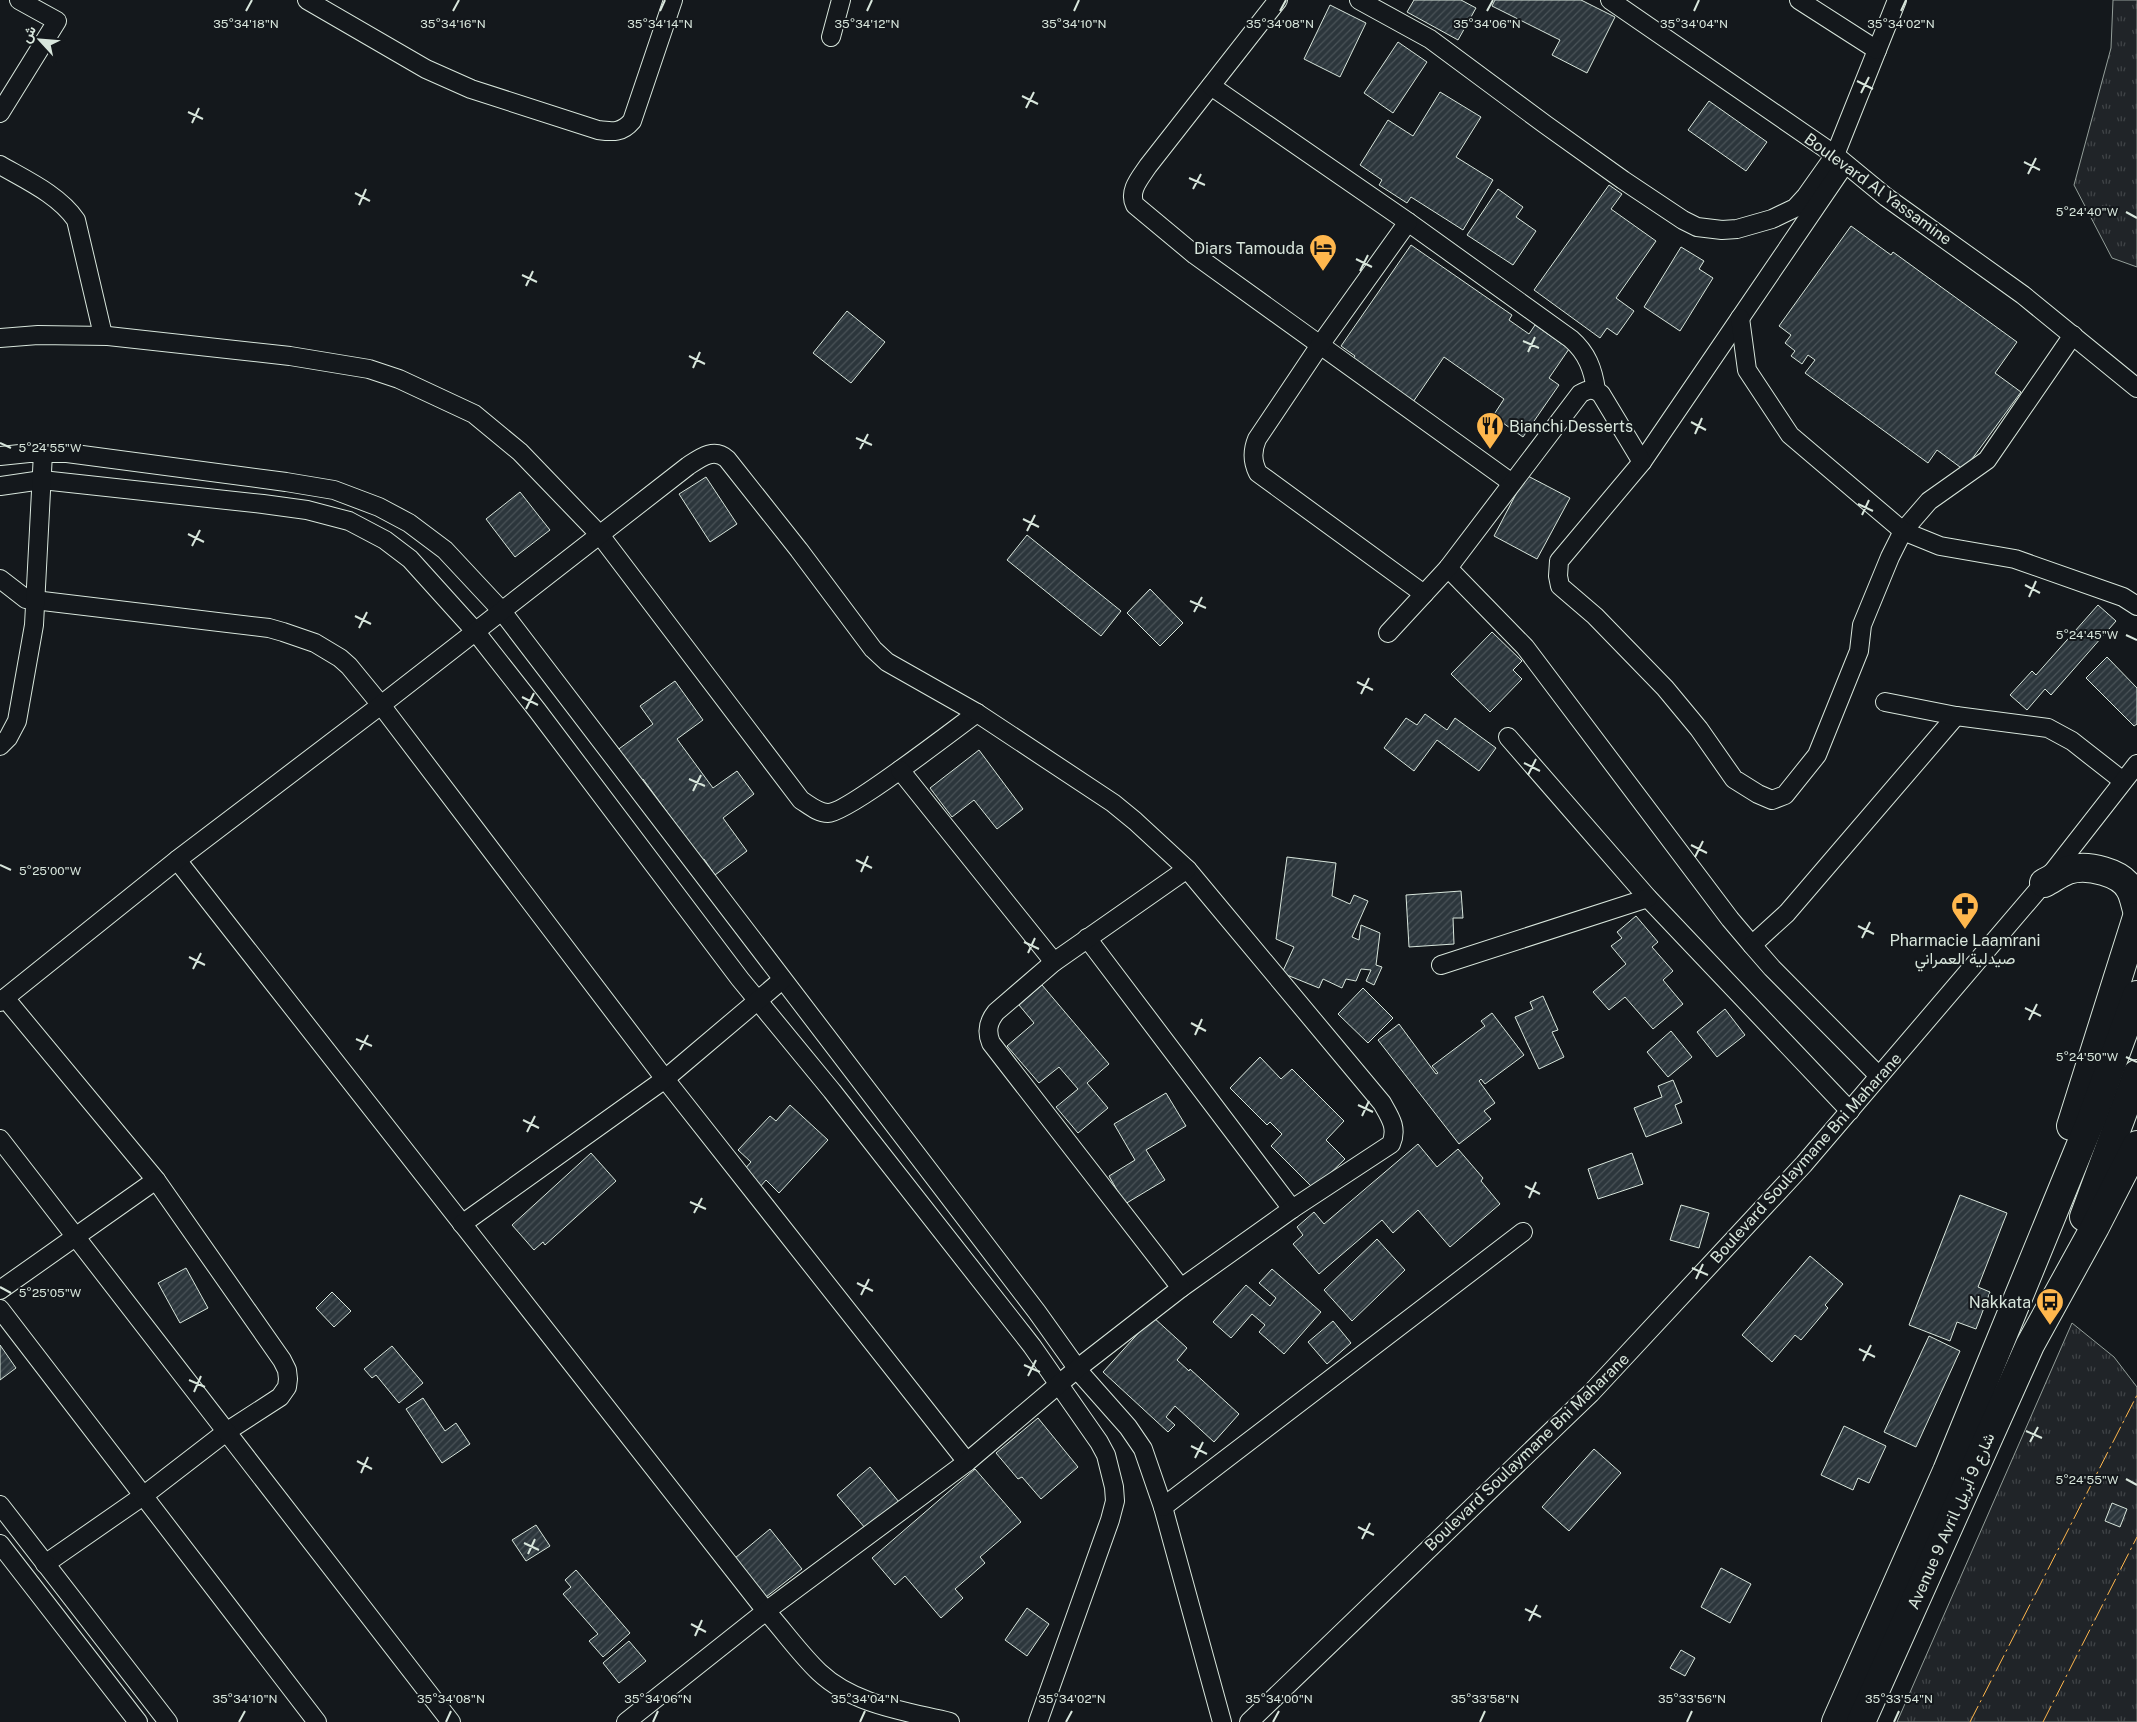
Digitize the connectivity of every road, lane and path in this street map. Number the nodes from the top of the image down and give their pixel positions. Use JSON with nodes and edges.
{"nodes":[{"id":1,"x":19,"y":0,"type":"edge"},
{"id":2,"x":307,"y":0,"type":"edge"},
{"id":3,"x":673,"y":0,"type":"edge"},
{"id":4,"x":842,"y":0,"type":"edge"},
{"id":5,"x":1278,"y":0,"type":"edge"},
{"id":6,"x":1359,"y":0,"type":"edge"},
{"id":7,"x":1610,"y":0,"type":"edge"},
{"id":8,"x":1799,"y":0,"type":"edge"},
{"id":9,"x":1897,"y":0,"type":"edge"},
{"id":10,"x":831,"y":37,"type":"dead end"},
{"id":11,"x":1877,"y":50,"type":"junction"},
{"id":12,"x":1211,"y":86,"type":"junction"},
{"id":13,"x":0,"y":113,"type":"edge"},
{"id":14,"x":1840,"y":160,"type":"junction"},
{"id":15,"x":0,"y":165,"type":"edge"},
{"id":16,"x":1408,"y":222,"type":"junction"},
{"id":17,"x":1740,"y":318,"type":"junction"},
{"id":18,"x":103,"y":335,"type":"junction"},
{"id":19,"x":2073,"y":335,"type":"junction"},
{"id":20,"x":0,"y":338,"type":"edge"},
{"id":21,"x":1320,"y":345,"type":"junction"},
{"id":22,"x":2137,"y":388,"type":"edge"},
{"id":23,"x":1596,"y":390,"type":"junction"},
{"id":24,"x":43,"y":453,"type":"junction"},
{"id":25,"x":0,"y":456,"type":"edge"},
{"id":26,"x":1642,"y":462,"type":"junction"},
{"id":27,"x":42,"y":480,"type":"junction"},
{"id":28,"x":1512,"y":483,"type":"junction"},
{"id":29,"x":0,"y":486,"type":"edge"},
{"id":30,"x":1903,"y":532,"type":"junction"},
{"id":31,"x":600,"y":535,"type":"junction"},
{"id":32,"x":1448,"y":568,"type":"junction"},
{"id":33,"x":0,"y":580,"type":"edge"},
{"id":34,"x":1424,"y":594,"type":"junction"},
{"id":35,"x":36,"y":601,"type":"junction"},
{"id":36,"x":2137,"y":606,"type":"edge"},
{"id":37,"x":501,"y":610,"type":"junction"},
{"id":38,"x":475,"y":631,"type":"junction"},
{"id":39,"x":1388,"y":633,"type":"dead end"},
{"id":40,"x":1885,"y":702,"type":"dead end"},
{"id":41,"x":381,"y":705,"type":"junction"},
{"id":42,"x":977,"y":713,"type":"junction"},
{"id":43,"x":1956,"y":716,"type":"junction"},
{"id":44,"x":1508,"y":737,"type":"dead end"},
{"id":45,"x":0,"y":746,"type":"edge"},
{"id":46,"x":2137,"y":764,"type":"edge"},
{"id":47,"x":900,"y":770,"type":"junction"},
{"id":48,"x":2130,"y":777,"type":"edge"},
{"id":49,"x":177,"y":860,"type":"junction"},
{"id":50,"x":1187,"y":869,"type":"junction"},
{"id":51,"x":2044,"y":883,"type":"junction"},
{"id":52,"x":1648,"y":898,"type":"junction"},
{"id":53,"x":2137,"y":910,"type":"edge"},
{"id":54,"x":2137,"y":917,"type":"edge"},
{"id":55,"x":1087,"y":938,"type":"junction"},
{"id":56,"x":1752,"y":945,"type":"junction"},
{"id":57,"x":1054,"y":962,"type":"junction"},
{"id":58,"x":1442,"y":965,"type":"dead end"},
{"id":59,"x":782,"y":980,"type":"junction"},
{"id":60,"x":2137,"y":995,"type":"edge"},
{"id":61,"x":3,"y":1000,"type":"edge"},
{"id":62,"x":757,"y":1000,"type":"junction"},
{"id":63,"x":2137,"y":1074,"type":"edge"},
{"id":64,"x":1880,"y":1076,"type":"junction"},
{"id":65,"x":665,"y":1079,"type":"junction"},
{"id":66,"x":1850,"y":1111,"type":"junction"},
{"id":67,"x":0,"y":1140,"type":"edge"},
{"id":68,"x":2137,"y":1145,"type":"edge"},
{"id":69,"x":156,"y":1180,"type":"junction"},
{"id":70,"x":1292,"y":1210,"type":"junction"},
{"id":71,"x":462,"y":1224,"type":"junction"},
{"id":72,"x":1524,"y":1232,"type":"dead end"},
{"id":73,"x":75,"y":1237,"type":"junction"},
{"id":74,"x":1181,"y":1288,"type":"junction"},
{"id":75,"x":0,"y":1290,"type":"edge"},
{"id":76,"x":0,"y":1309,"type":"edge"},
{"id":77,"x":2043,"y":1320,"type":"junction"},
{"id":78,"x":2006,"y":1326,"type":"junction"},
{"id":79,"x":1078,"y":1368,"type":"junction"},
{"id":80,"x":1059,"y":1386,"type":"junction"},
{"id":81,"x":226,"y":1432,"type":"junction"},
{"id":82,"x":967,"y":1462,"type":"junction"},
{"id":83,"x":144,"y":1496,"type":"junction"},
{"id":84,"x":0,"y":1505,"type":"edge"},
{"id":85,"x":1164,"y":1507,"type":"junction"},
{"id":86,"x":0,"y":1544,"type":"edge"},
{"id":87,"x":45,"y":1564,"type":"junction"},
{"id":88,"x":766,"y":1610,"type":"junction"},
{"id":89,"x":138,"y":1722,"type":"edge"},
{"id":90,"x":168,"y":1722,"type":"edge"},
{"id":91,"x":317,"y":1722,"type":"edge"},
{"id":92,"x":451,"y":1722,"type":"edge"},
{"id":93,"x":626,"y":1722,"type":"edge"},
{"id":94,"x":950,"y":1722,"type":"edge"},
{"id":95,"x":1038,"y":1722,"type":"edge"},
{"id":96,"x":1222,"y":1722,"type":"edge"},
{"id":97,"x":1250,"y":1722,"type":"edge"},
{"id":98,"x":1836,"y":1722,"type":"edge"},
{"id":99,"x":1861,"y":1722,"type":"edge"}],
"edges":[{"from":1,"to":13,"type":"street"},
{"from":2,"to":3,"type":"street"},
{"from":4,"to":10,"type":"street"},
{"from":5,"to":12,"type":"street"},
{"from":6,"to":14,"type":"street"},
{"from":7,"to":14,"type":"street","name":"Boulevard Al Yassamine"},
{"from":8,"to":11,"type":"street"},
{"from":9,"to":11,"type":"street"},
{"from":11,"to":14,"type":"street"},
{"from":12,"to":16,"type":"street"},
{"from":12,"to":21,"type":"street"},
{"from":14,"to":17,"type":"street"},
{"from":14,"to":19,"type":"street","name":"Boulevard Al Yassamine"},
{"from":15,"to":18,"type":"street"},
{"from":16,"to":21,"type":"street"},
{"from":16,"to":23,"type":"street"},
{"from":17,"to":26,"type":"street"},
{"from":17,"to":30,"type":"street"},
{"from":18,"to":20,"type":"street"},
{"from":18,"to":31,"type":"street"},
{"from":19,"to":22,"type":"street","name":"Boulevard Al Yassamine"},
{"from":19,"to":30,"type":"street"},
{"from":21,"to":28,"type":"street"},
{"from":21,"to":34,"type":"street"},
{"from":23,"to":26,"type":"street"},
{"from":23,"to":28,"type":"street"},
{"from":24,"to":25,"type":"street"},
{"from":24,"to":27,"type":"street"},
{"from":24,"to":37,"type":"street"},
{"from":26,"to":30,"type":"street"},
{"from":27,"to":29,"type":"street"},
{"from":27,"to":35,"type":"street"},
{"from":27,"to":38,"type":"street"},
{"from":28,"to":32,"type":"street"},
{"from":30,"to":36,"type":"street"},
{"from":31,"to":37,"type":"street"},
{"from":31,"to":42,"type":"street"},
{"from":31,"to":47,"type":"street"},
{"from":32,"to":34,"type":"street"},
{"from":32,"to":56,"type":"street"},
{"from":33,"to":35,"type":"street"},
{"from":34,"to":39,"type":"street"},
{"from":35,"to":41,"type":"street"},
{"from":35,"to":45,"type":"street"},
{"from":37,"to":38,"type":"street"},
{"from":37,"to":59,"type":"street"},
{"from":38,"to":41,"type":"street"},
{"from":38,"to":62,"type":"street"},
{"from":40,"to":43,"type":"street"},
{"from":41,"to":49,"type":"street"},
{"from":41,"to":65,"type":"street"},
{"from":42,"to":47,"type":"street"},
{"from":42,"to":50,"type":"street"},
{"from":43,"to":48,"type":"street"},
{"from":43,"to":56,"type":"street"},
{"from":44,"to":52,"type":"street"},
{"from":46,"to":48,"type":"street","name":"Boulevard Soulaymane Bni Maharane"},
{"from":47,"to":57,"type":"street"},
{"from":48,"to":51,"type":"street","name":"Boulevard Soulaymane Bni Maharane"},
{"from":49,"to":61,"type":"street"},
{"from":49,"to":71,"type":"street"},
{"from":50,"to":55,"type":"street"},
{"from":50,"to":70,"type":"street"},
{"from":51,"to":53,"type":"highway"},
{"from":51,"to":64,"type":"street","name":"Boulevard Soulaymane Bni Maharane"},
{"from":52,"to":58,"type":"street"},
{"from":52,"to":66,"type":"street"},
{"from":54,"to":78,"type":"highway"},
{"from":55,"to":57,"type":"street"},
{"from":55,"to":70,"type":"street"},
{"from":56,"to":64,"type":"street"},
{"from":57,"to":74,"type":"street"},
{"from":59,"to":62,"type":"street"},
{"from":59,"to":79,"type":"street"},
{"from":60,"to":78,"type":"highway"},
{"from":61,"to":69,"type":"street"},
{"from":62,"to":65,"type":"street"},
{"from":62,"to":80,"type":"street"},
{"from":63,"to":77,"type":"highway"},
{"from":64,"to":66,"type":"street","name":"Boulevard Soulaymane Bni Maharane"},
{"from":65,"to":71,"type":"street"},
{"from":65,"to":82,"type":"street"},
{"from":66,"to":97,"type":"street","name":"Boulevard Soulaymane Bni Maharane"},
{"from":67,"to":73,"type":"street"},
{"from":68,"to":77,"type":"highway"},
{"from":69,"to":73,"type":"street"},
{"from":69,"to":81,"type":"street"},
{"from":70,"to":74,"type":"street"},
{"from":71,"to":88,"type":"street"},
{"from":72,"to":85,"type":"street"},
{"from":73,"to":75,"type":"street"},
{"from":73,"to":81,"type":"street"},
{"from":74,"to":79,"type":"street"},
{"from":76,"to":83,"type":"street"},
{"from":77,"to":99,"type":"highway","name":"Avenue 9 Avril شارع 9 أبريل"},
{"from":78,"to":98,"type":"highway","name":"Avenue 9 Avril شارع 9 أبريل"},
{"from":79,"to":80,"type":"street"},
{"from":79,"to":85,"type":"street"},
{"from":80,"to":82,"type":"street"},
{"from":80,"to":95,"type":"street"},
{"from":81,"to":83,"type":"street"},
{"from":81,"to":92,"type":"street"},
{"from":82,"to":88,"type":"street"},
{"from":83,"to":87,"type":"street"},
{"from":83,"to":91,"type":"street"},
{"from":84,"to":87,"type":"street"},
{"from":85,"to":96,"type":"street"},
{"from":86,"to":89,"type":"street"},
{"from":87,"to":90,"type":"street"},
{"from":88,"to":93,"type":"street"},
{"from":88,"to":94,"type":"street"}]}
